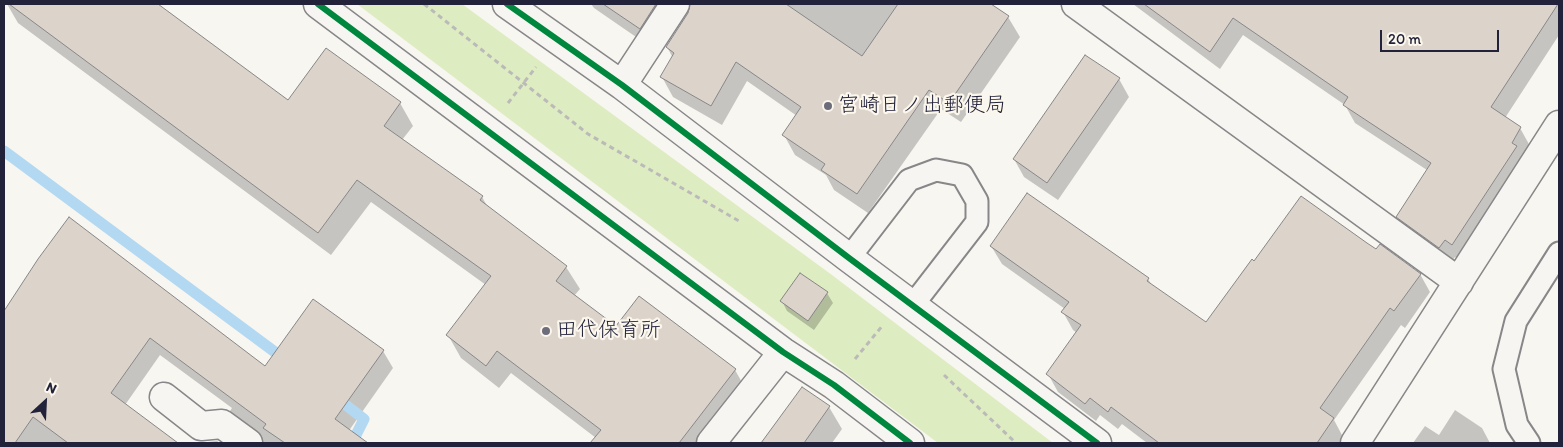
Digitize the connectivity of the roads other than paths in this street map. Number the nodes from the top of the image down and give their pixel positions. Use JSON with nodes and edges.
{"nodes":[{"id":1,"x":318,"y":4,"type":"edge"},
{"id":2,"x":507,"y":4,"type":"edge"},
{"id":3,"x":675,"y":4,"type":"edge"},
{"id":4,"x":1076,"y":4,"type":"edge"},
{"id":5,"x":622,"y":85,"type":"junction"},
{"id":6,"x":1559,"y":125,"type":"edge"},
{"id":7,"x":1559,"y":253,"type":"edge"},
{"id":8,"x":849,"y":258,"type":"junction"},
{"id":9,"x":1458,"y":282,"type":"junction"},
{"id":10,"x":912,"y":306,"type":"junction"},
{"id":11,"x":783,"y":352,"type":"junction"},
{"id":12,"x":164,"y":397,"type":"dead end"},
{"id":13,"x":248,"y":443,"type":"edge"},
{"id":14,"x":711,"y":443,"type":"edge"},
{"id":15,"x":910,"y":443,"type":"edge"},
{"id":16,"x":1097,"y":443,"type":"edge"},
{"id":17,"x":1355,"y":443,"type":"edge"},
{"id":18,"x":1529,"y":443,"type":"edge"}],
"edges":[{"from":1,"to":11,"type":"street"},
{"from":2,"to":5,"type":"street"},
{"from":3,"to":5,"type":"street"},
{"from":4,"to":9,"type":"street"},
{"from":5,"to":8,"type":"street"},
{"from":6,"to":9,"type":"street"},
{"from":7,"to":18,"type":"lane"},
{"from":8,"to":10,"type":"street"},
{"from":8,"to":10,"type":"lane"},
{"from":9,"to":17,"type":"street"},
{"from":10,"to":16,"type":"street"},
{"from":11,"to":14,"type":"street"},
{"from":11,"to":15,"type":"street"},
{"from":12,"to":13,"type":"street"}]}
